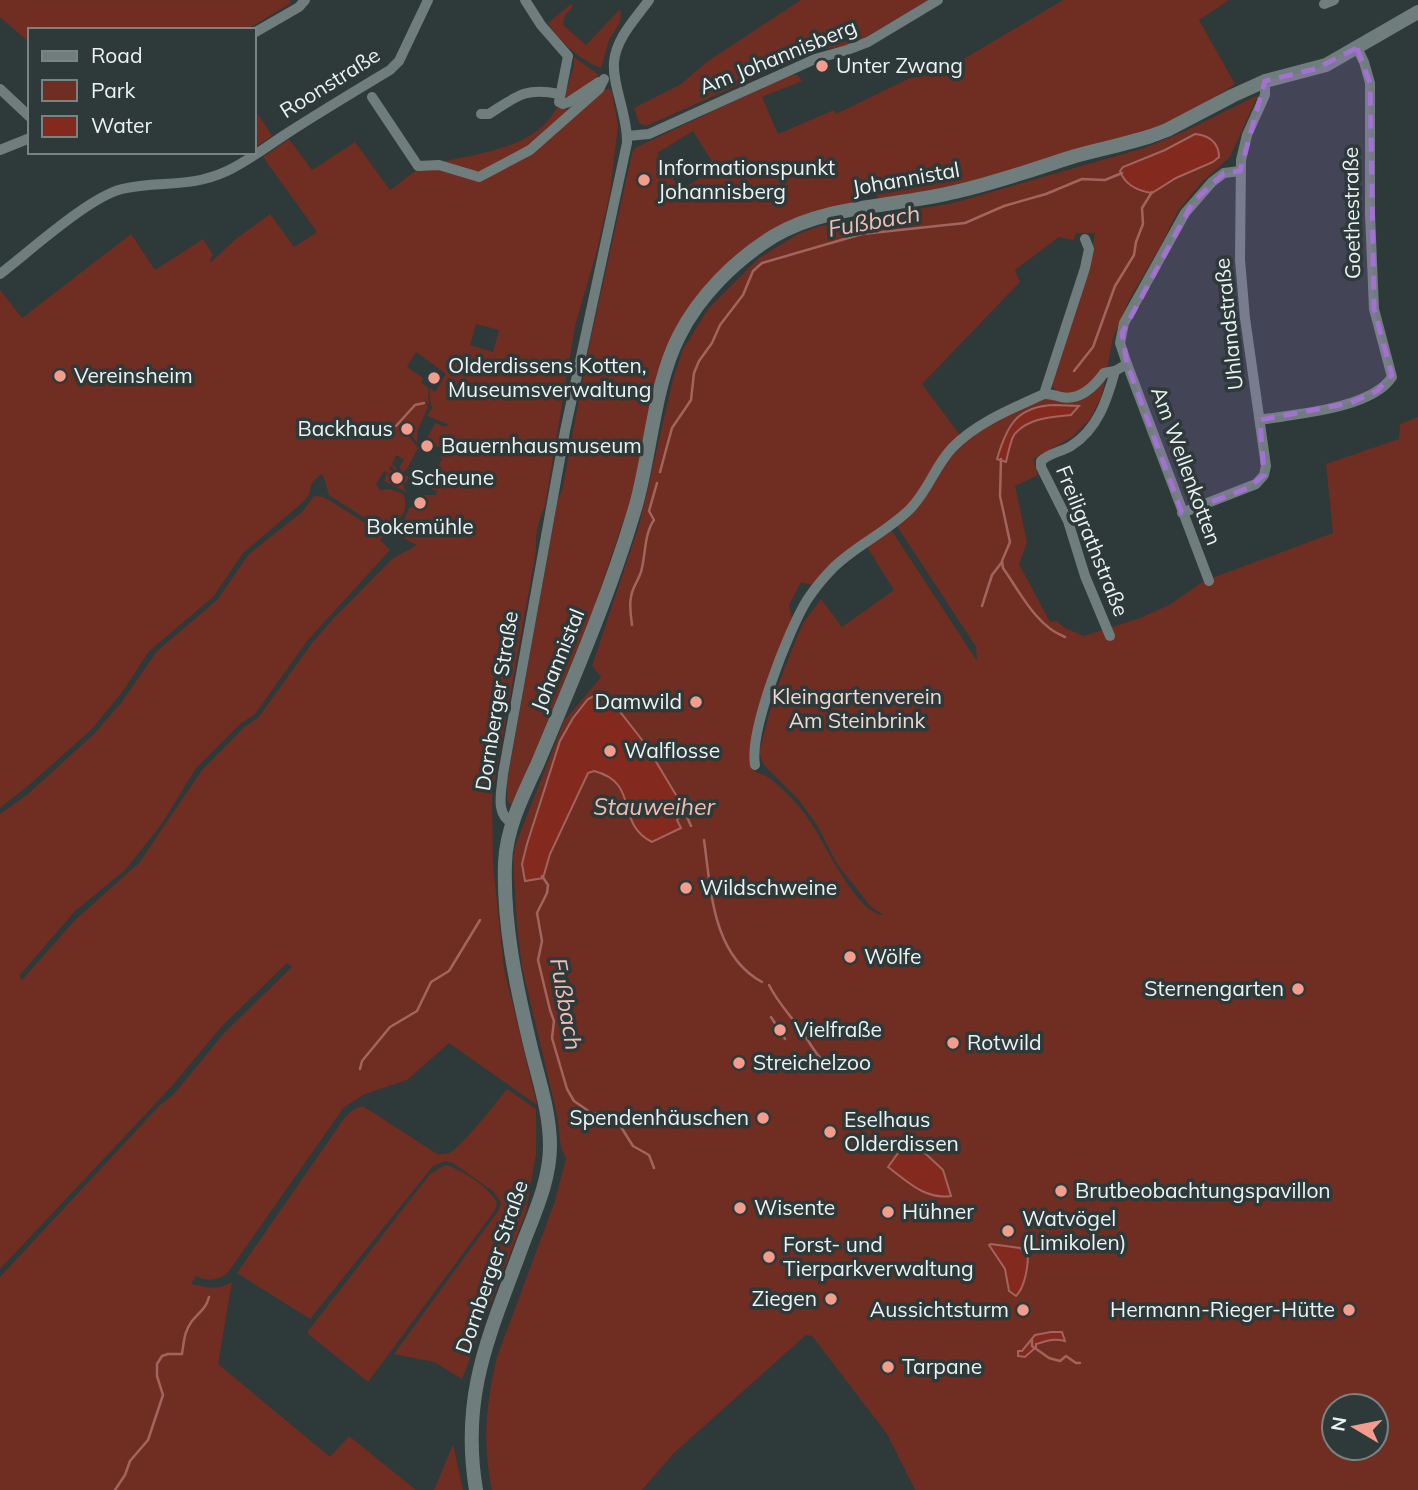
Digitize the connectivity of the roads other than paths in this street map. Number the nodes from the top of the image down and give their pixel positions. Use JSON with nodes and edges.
{"nodes":[{"id":1,"x":305,"y":0,"type":"edge"},
{"id":2,"x":428,"y":0,"type":"edge"},
{"id":3,"x":525,"y":0,"type":"edge"},
{"id":4,"x":649,"y":0,"type":"edge"},
{"id":5,"x":939,"y":0,"type":"edge"},
{"id":6,"x":1418,"y":12,"type":"edge"},
{"id":7,"x":256,"y":32,"type":"edge"},
{"id":8,"x":1357,"y":48,"type":"junction"},
{"id":9,"x":615,"y":74,"type":"junction"},
{"id":10,"x":604,"y":79,"type":"junction"},
{"id":11,"x":1265,"y":82,"type":"junction"},
{"id":12,"x":0,"y":89,"type":"edge"},
{"id":13,"x":372,"y":97,"type":"dead end"},
{"id":14,"x":560,"y":99,"type":"junction"},
{"id":15,"x":481,"y":114,"type":"dead end"},
{"id":16,"x":28,"y":115,"type":"edge"},
{"id":17,"x":627,"y":136,"type":"junction"},
{"id":18,"x":28,"y":139,"type":"edge"},
{"id":19,"x":0,"y":150,"type":"edge"},
{"id":20,"x":1240,"y":171,"type":"junction"},
{"id":21,"x":1085,"y":239,"type":"dead end"},
{"id":22,"x":0,"y":274,"type":"edge"},
{"id":23,"x":1127,"y":364,"type":"junction"},
{"id":24,"x":1115,"y":371,"type":"junction"},
{"id":25,"x":1044,"y":394,"type":"junction"},
{"id":26,"x":1260,"y":420,"type":"junction"},
{"id":27,"x":1182,"y":513,"type":"junction"},
{"id":28,"x":1209,"y":581,"type":"dead end"},
{"id":29,"x":1110,"y":636,"type":"dead end"},
{"id":30,"x":755,"y":765,"type":"dead end"},
{"id":31,"x":513,"y":823,"type":"junction"},
{"id":32,"x":476,"y":1490,"type":"edge"}],
"edges":[{"from":1,"to":7,"type":"street"},
{"from":2,"to":22,"type":"street","name":"Roonstraße"},
{"from":3,"to":14,"type":"street"},
{"from":4,"to":9,"type":"street","name":"Dornberger Straße"},
{"from":5,"to":17,"type":"street","name":"Am Johannisberg"},
{"from":6,"to":8,"type":"main road","name":"Johannistal"},
{"from":8,"to":11,"type":"main road","name":"Johannistal"},
{"from":8,"to":26,"type":"street","name":"Goethestraße"},
{"from":9,"to":10,"type":"street"},
{"from":9,"to":17,"type":"street","name":"Dornberger Straße"},
{"from":10,"to":13,"type":"street"},
{"from":10,"to":14,"type":"street"},
{"from":11,"to":20,"type":"street","name":"Uhlandstraße"},
{"from":11,"to":31,"type":"main road","name":"Johannistal"},
{"from":12,"to":16,"type":"street"},
{"from":14,"to":15,"type":"street"},
{"from":17,"to":31,"type":"street","name":"Dornberger Straße"},
{"from":18,"to":19,"type":"street"},
{"from":20,"to":23,"type":"street"},
{"from":20,"to":26,"type":"street","name":"Uhlandstraße"},
{"from":21,"to":25,"type":"street"},
{"from":23,"to":24,"type":"street"},
{"from":23,"to":27,"type":"street","name":"Am Wellenkotten"},
{"from":24,"to":25,"type":"street"},
{"from":24,"to":29,"type":"street","name":"Freiligrathstraße"},
{"from":25,"to":30,"type":"street"},
{"from":26,"to":27,"type":"street","name":"Uhlandstraße"},
{"from":27,"to":28,"type":"street","name":"Am Wellenkotten"},
{"from":31,"to":32,"type":"main road","name":"Dornberger Straße"}]}
